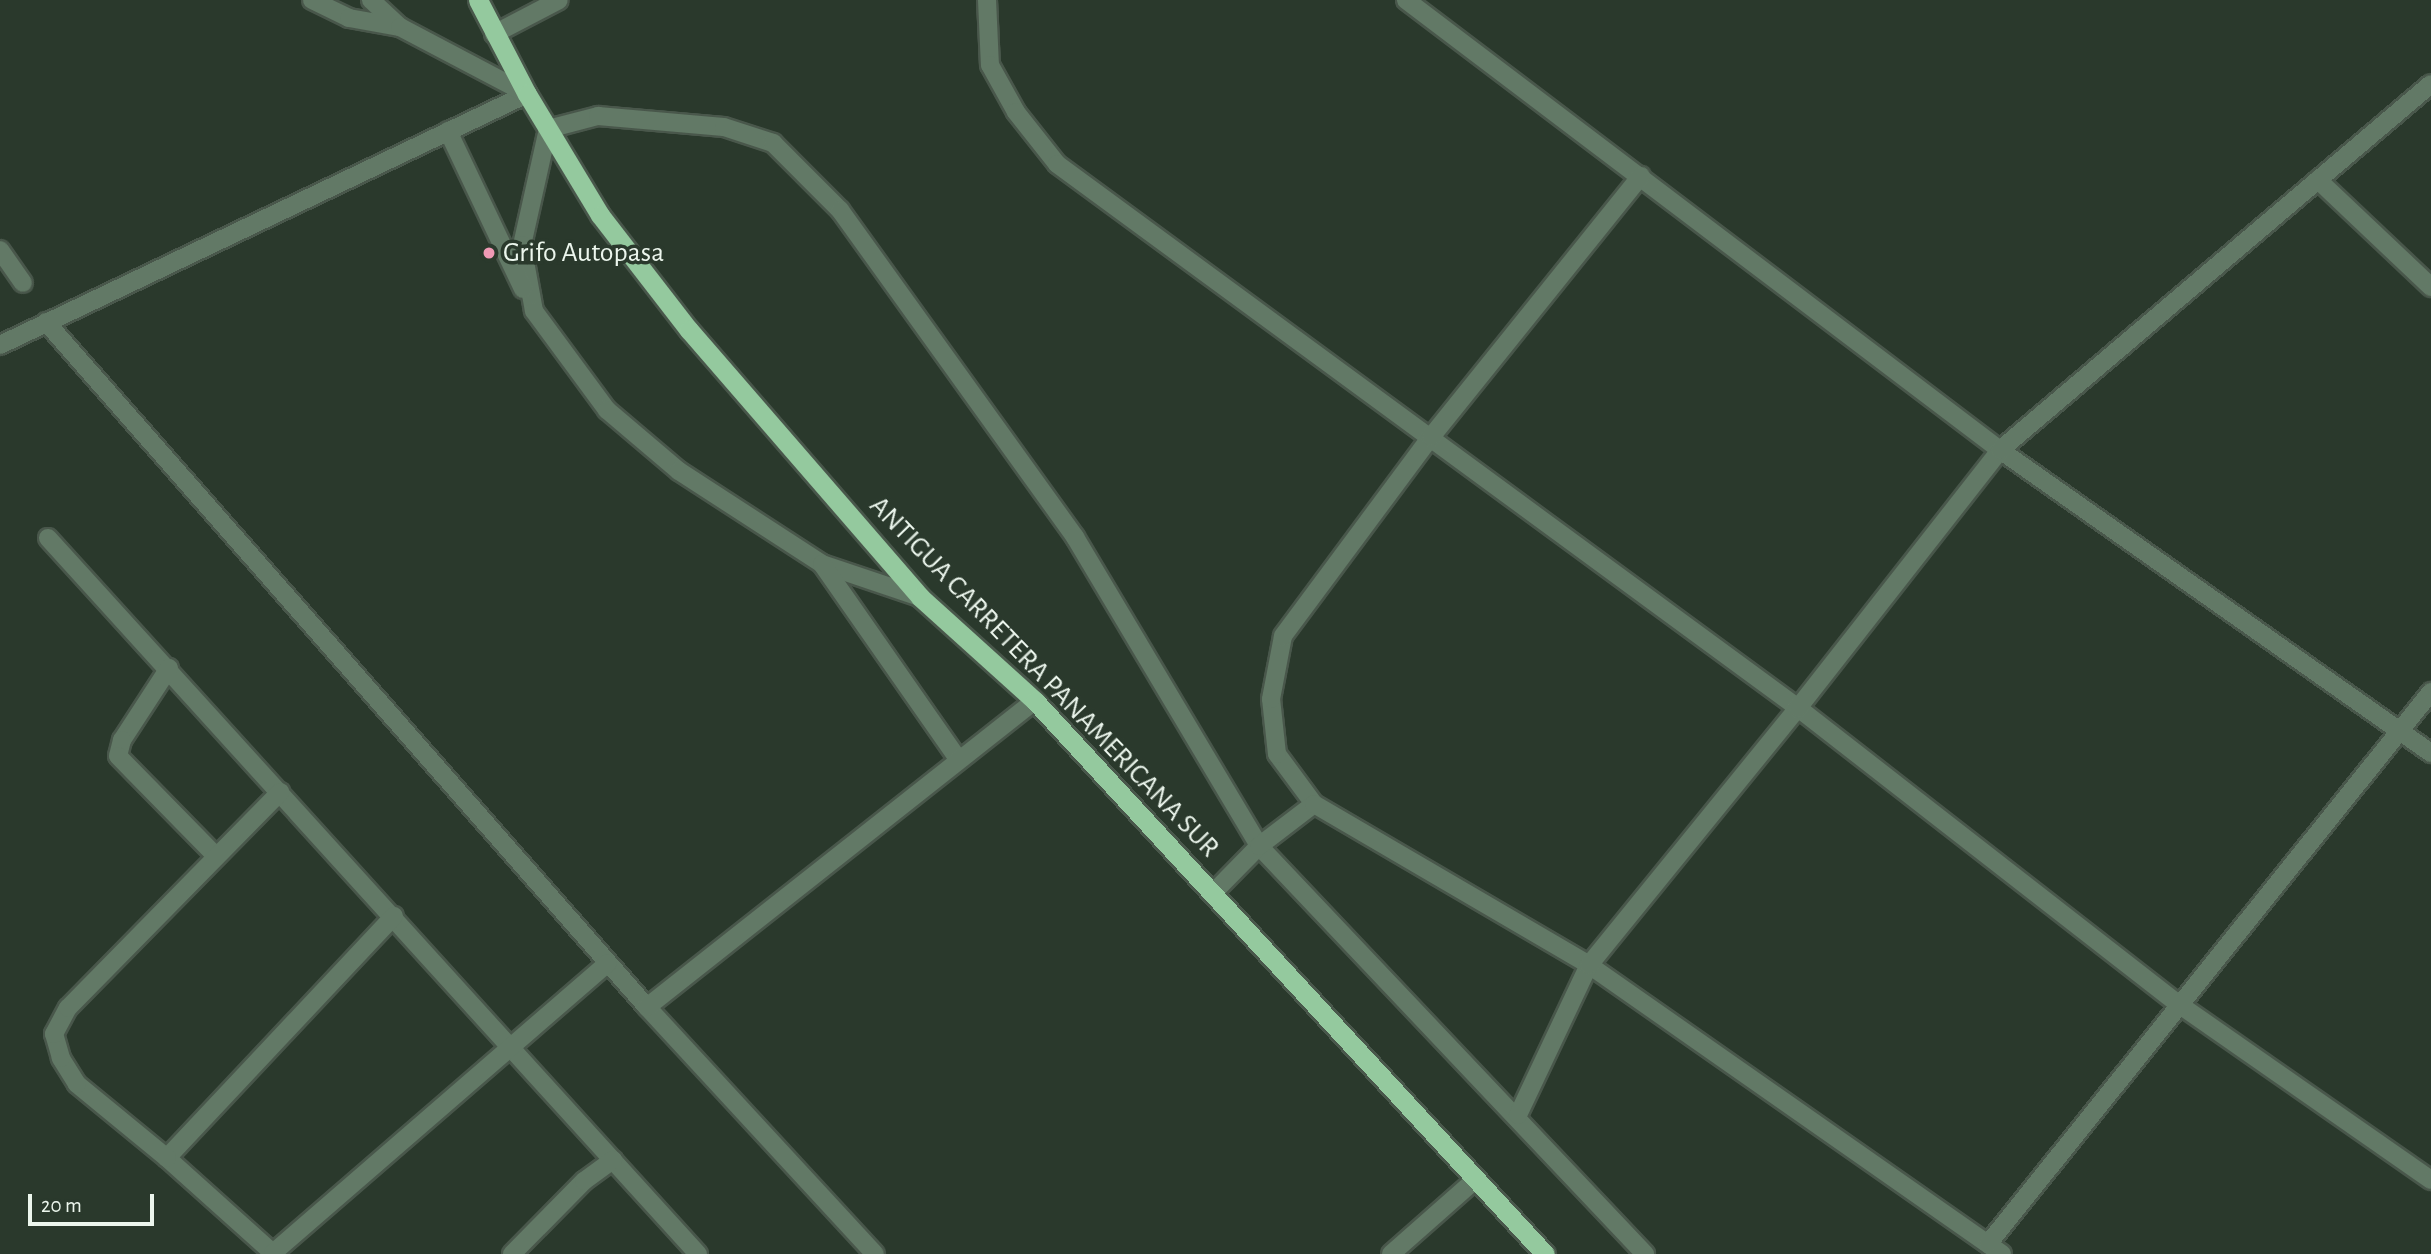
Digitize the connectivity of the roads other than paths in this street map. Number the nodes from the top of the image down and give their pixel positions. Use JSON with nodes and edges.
{"nodes":[{"id":1,"x":312,"y":0,"type":"edge"},
{"id":2,"x":371,"y":0,"type":"edge"},
{"id":3,"x":478,"y":0,"type":"edge"},
{"id":4,"x":559,"y":0,"type":"edge"},
{"id":5,"x":987,"y":0,"type":"edge"},
{"id":6,"x":1406,"y":0,"type":"edge"},
{"id":7,"x":400,"y":27,"type":"junction"},
{"id":8,"x":494,"y":34,"type":"junction"},
{"id":9,"x":2431,"y":84,"type":"edge"},
{"id":10,"x":527,"y":94,"type":"junction"},
{"id":11,"x":548,"y":129,"type":"junction"},
{"id":12,"x":448,"y":131,"type":"junction"},
{"id":13,"x":1641,"y":176,"type":"junction"},
{"id":14,"x":2318,"y":180,"type":"junction"},
{"id":15,"x":0,"y":250,"type":"edge"},
{"id":16,"x":23,"y":283,"type":"dead end"},
{"id":17,"x":2431,"y":287,"type":"edge"},
{"id":18,"x":534,"y":311,"type":"junction"},
{"id":19,"x":46,"y":322,"type":"junction"},
{"id":20,"x":0,"y":345,"type":"edge"},
{"id":21,"x":1431,"y":437,"type":"junction"},
{"id":22,"x":2000,"y":450,"type":"junction"},
{"id":23,"x":48,"y":538,"type":"dead end"},
{"id":24,"x":822,"y":564,"type":"junction"},
{"id":25,"x":920,"y":597,"type":"junction"},
{"id":26,"x":169,"y":668,"type":"junction"},
{"id":27,"x":2431,"y":692,"type":"edge"},
{"id":28,"x":1035,"y":701,"type":"junction"},
{"id":29,"x":1798,"y":708,"type":"junction"},
{"id":30,"x":2402,"y":732,"type":"junction"},
{"id":31,"x":2431,"y":753,"type":"edge"},
{"id":32,"x":958,"y":759,"type":"junction"},
{"id":33,"x":280,"y":792,"type":"junction"},
{"id":34,"x":1314,"y":804,"type":"junction"},
{"id":35,"x":1259,"y":846,"type":"junction"},
{"id":36,"x":216,"y":856,"type":"junction"},
{"id":37,"x":1213,"y":893,"type":"junction"},
{"id":38,"x":394,"y":916,"type":"junction"},
{"id":39,"x":608,"y":963,"type":"junction"},
{"id":40,"x":1589,"y":965,"type":"junction"},
{"id":41,"x":2180,"y":1006,"type":"junction"},
{"id":42,"x":647,"y":1007,"type":"junction"},
{"id":43,"x":513,"y":1046,"type":"junction"},
{"id":44,"x":1518,"y":1115,"type":"junction"},
{"id":45,"x":167,"y":1157,"type":"junction"},
{"id":46,"x":613,"y":1160,"type":"junction"},
{"id":47,"x":1476,"y":1179,"type":"junction"},
{"id":48,"x":2431,"y":1180,"type":"edge"},
{"id":49,"x":1995,"y":1249,"type":"edge"},
{"id":50,"x":273,"y":1254,"type":"edge"},
{"id":51,"x":512,"y":1254,"type":"edge"},
{"id":52,"x":698,"y":1254,"type":"edge"},
{"id":53,"x":876,"y":1254,"type":"edge"},
{"id":54,"x":1391,"y":1254,"type":"edge"},
{"id":55,"x":1545,"y":1254,"type":"edge"},
{"id":56,"x":1645,"y":1254,"type":"edge"}],
"edges":[{"from":1,"to":7,"type":"street"},
{"from":2,"to":7,"type":"street"},
{"from":3,"to":8,"type":"highway","name":"ANTIGUA CARRETERA PANAMERICANA SUR"},
{"from":4,"to":8,"type":"street"},
{"from":5,"to":21,"type":"street"},
{"from":6,"to":13,"type":"street"},
{"from":7,"to":10,"type":"street"},
{"from":8,"to":10,"type":"highway","name":"ANTIGUA CARRETERA PANAMERICANA SUR"},
{"from":9,"to":14,"type":"street"},
{"from":10,"to":11,"type":"highway","name":"ANTIGUA CARRETERA PANAMERICANA SUR"},
{"from":10,"to":12,"type":"street"},
{"from":11,"to":18,"type":"street"},
{"from":11,"to":25,"type":"highway","name":"ANTIGUA CARRETERA PANAMERICANA SUR"},
{"from":11,"to":35,"type":"street"},
{"from":12,"to":18,"type":"street"},
{"from":12,"to":19,"type":"street"},
{"from":13,"to":21,"type":"street"},
{"from":13,"to":22,"type":"street"},
{"from":14,"to":17,"type":"street"},
{"from":14,"to":22,"type":"street"},
{"from":15,"to":16,"type":"street"},
{"from":18,"to":24,"type":"street"},
{"from":19,"to":20,"type":"street"},
{"from":19,"to":39,"type":"street"},
{"from":21,"to":29,"type":"street"},
{"from":21,"to":34,"type":"street"},
{"from":22,"to":29,"type":"street"},
{"from":22,"to":30,"type":"street"},
{"from":23,"to":26,"type":"street"},
{"from":24,"to":25,"type":"street"},
{"from":24,"to":32,"type":"street"},
{"from":25,"to":28,"type":"highway","name":"ANTIGUA CARRETERA PANAMERICANA SUR"},
{"from":26,"to":33,"type":"street"},
{"from":26,"to":36,"type":"street"},
{"from":27,"to":30,"type":"street"},
{"from":28,"to":32,"type":"street"},
{"from":28,"to":37,"type":"highway","name":"ANTIGUA CARRETERA PANAMERICANA SUR"},
{"from":29,"to":40,"type":"street"},
{"from":29,"to":41,"type":"street"},
{"from":30,"to":31,"type":"street"},
{"from":30,"to":41,"type":"street"},
{"from":32,"to":42,"type":"street"},
{"from":33,"to":36,"type":"street"},
{"from":33,"to":38,"type":"street"},
{"from":34,"to":35,"type":"street"},
{"from":34,"to":40,"type":"street"},
{"from":35,"to":37,"type":"street"},
{"from":35,"to":44,"type":"street"},
{"from":36,"to":45,"type":"street"},
{"from":37,"to":47,"type":"highway","name":"ANTIGUA CARRETERA PANAMERICANA SUR"},
{"from":38,"to":43,"type":"street"},
{"from":38,"to":45,"type":"street"},
{"from":39,"to":42,"type":"street"},
{"from":39,"to":43,"type":"street"},
{"from":40,"to":44,"type":"street"},
{"from":40,"to":49,"type":"street"},
{"from":41,"to":48,"type":"street"},
{"from":41,"to":49,"type":"street"},
{"from":42,"to":53,"type":"street"},
{"from":43,"to":46,"type":"street"},
{"from":43,"to":50,"type":"street"},
{"from":44,"to":56,"type":"street"},
{"from":45,"to":50,"type":"street"},
{"from":46,"to":51,"type":"street"},
{"from":46,"to":52,"type":"street"},
{"from":47,"to":54,"type":"street"},
{"from":47,"to":55,"type":"highway","name":"ANTIGUA CARRETERA PANAMERICANA SUR"}]}
